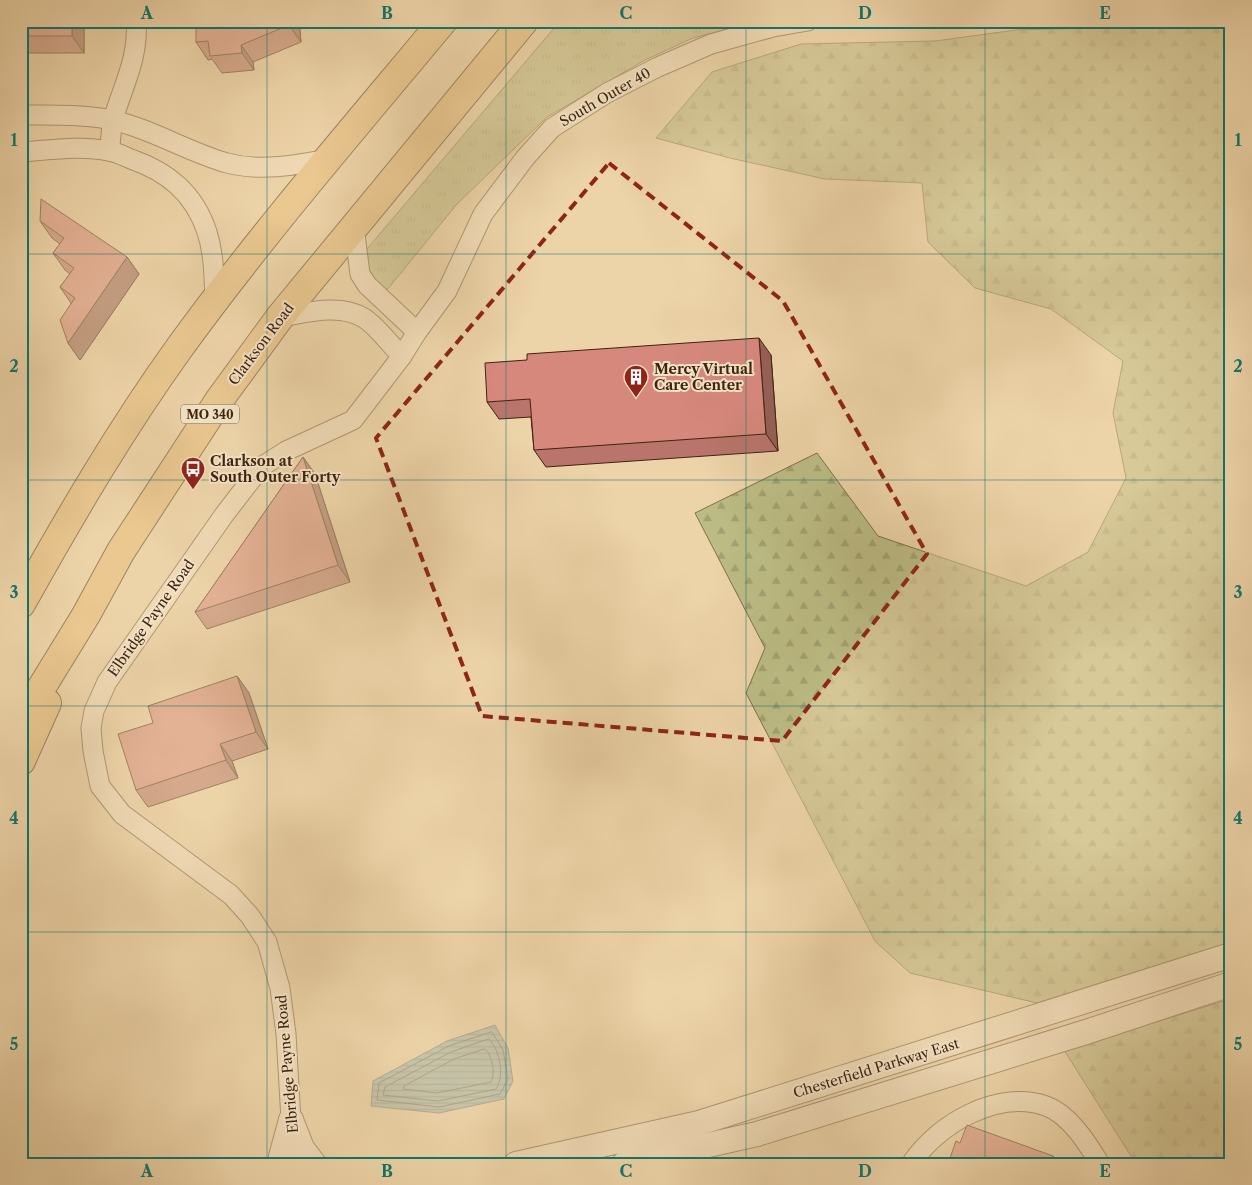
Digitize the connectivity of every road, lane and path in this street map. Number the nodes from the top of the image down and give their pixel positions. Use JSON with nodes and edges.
{"nodes":[{"id":1,"x":136,"y":21,"type":"edge"},
{"id":2,"x":443,"y":21,"type":"edge"},
{"id":3,"x":524,"y":21,"type":"edge"},
{"id":4,"x":808,"y":21,"type":"edge"},
{"id":5,"x":21,"y":115,"type":"edge"},
{"id":6,"x":113,"y":120,"type":"junction"},
{"id":7,"x":109,"y":151,"type":"junction"},
{"id":8,"x":21,"y":152,"type":"edge"},
{"id":9,"x":329,"y":159,"type":"junction"},
{"id":10,"x":354,"y":226,"type":"junction"},
{"id":11,"x":215,"y":300,"type":"junction"},
{"id":12,"x":280,"y":317,"type":"junction"},
{"id":13,"x":416,"y":332,"type":"junction"},
{"id":14,"x":402,"y":356,"type":"junction"},
{"id":15,"x":21,"y":604,"type":"edge"},
{"id":16,"x":86,"y":615,"type":"junction"},
{"id":17,"x":21,"y":722,"type":"edge"},
{"id":18,"x":21,"y":761,"type":"edge"},
{"id":19,"x":1231,"y":955,"type":"edge"},
{"id":20,"x":1231,"y":984,"type":"edge"},
{"id":21,"x":291,"y":1120,"type":"junction"},
{"id":22,"x":280,"y":1164,"type":"edge"},
{"id":23,"x":298,"y":1164,"type":"edge"},
{"id":24,"x":314,"y":1164,"type":"edge"},
{"id":25,"x":516,"y":1164,"type":"edge"},
{"id":26,"x":624,"y":1164,"type":"edge"},
{"id":27,"x":911,"y":1164,"type":"edge"},
{"id":28,"x":1100,"y":1164,"type":"edge"}],
"edges":[{"from":1,"to":6,"type":"street"},
{"from":2,"to":9,"type":"main road"},
{"from":3,"to":10,"type":"main road","name":"Clarkson Road","number":"MO 340"},
{"from":4,"to":13,"type":"street","name":"South Outer 40"},
{"from":5,"to":6,"type":"street"},
{"from":6,"to":7,"type":"street"},
{"from":6,"to":9,"type":"street"},
{"from":7,"to":8,"type":"street"},
{"from":7,"to":11,"type":"street"},
{"from":9,"to":11,"type":"main road"},
{"from":10,"to":12,"type":"main road","name":"Clarkson Road","number":"MO 340"},
{"from":10,"to":13,"type":"street"},
{"from":11,"to":15,"type":"main road"},
{"from":12,"to":14,"type":"street"},
{"from":12,"to":16,"type":"main road","name":"Clarkson Road","number":"MO 340"},
{"from":13,"to":14,"type":"street","name":"South Outer 40"},
{"from":14,"to":21,"type":"street","name":"Elbridge Payne Road"},
{"from":16,"to":17,"type":"main road","name":"Clarkson Road","number":"MO 340"},
{"from":16,"to":18,"type":"main road"},
{"from":19,"to":25,"type":"street","name":"Chesterfield Parkway East"},
{"from":20,"to":26,"type":"street","name":"Chesterfield Parkway East"},
{"from":21,"to":22,"type":"street"},
{"from":21,"to":23,"type":"street","name":"Elbridge Payne Road"},
{"from":21,"to":24,"type":"street"},
{"from":27,"to":28,"type":"street"}]}
